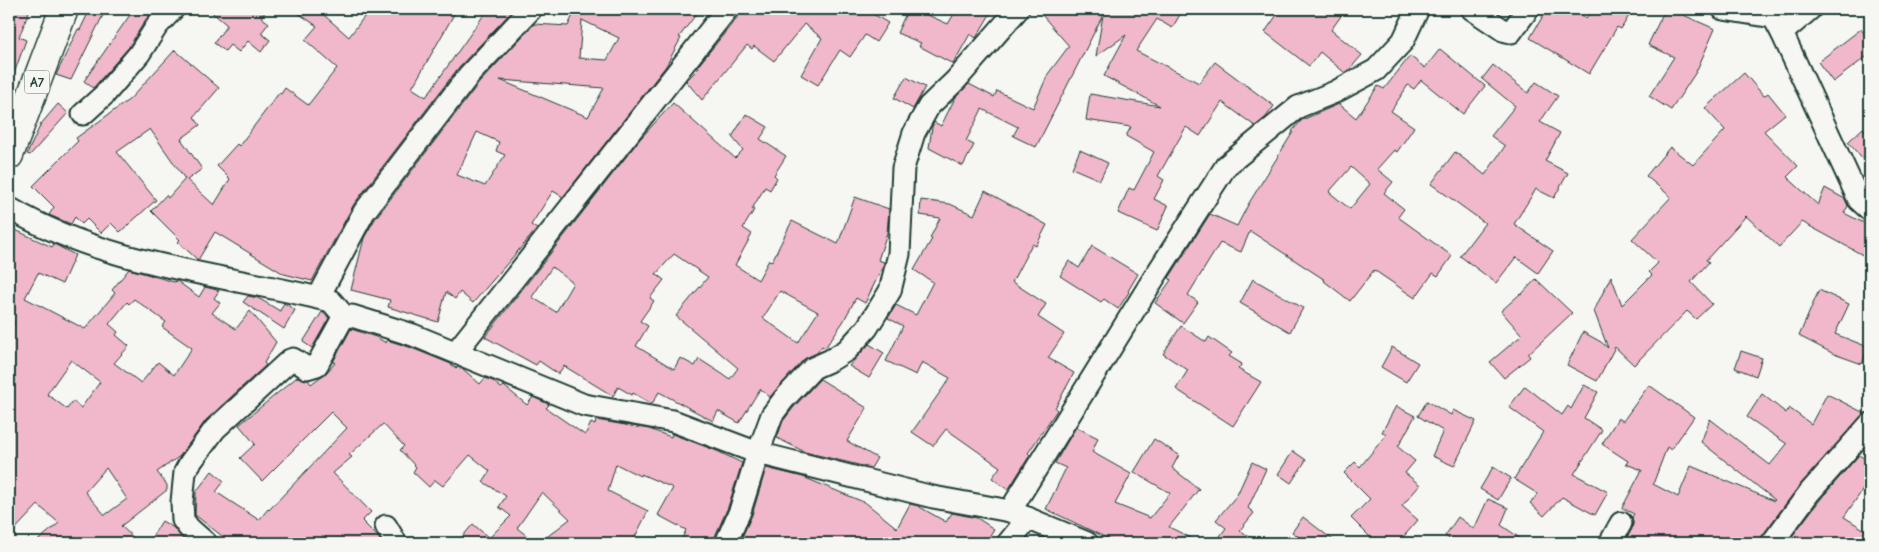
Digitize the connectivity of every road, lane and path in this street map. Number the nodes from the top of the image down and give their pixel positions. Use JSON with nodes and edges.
{"nodes":[{"id":1,"x":47,"y":9,"type":"edge"},
{"id":2,"x":64,"y":9,"type":"edge"},
{"id":3,"x":172,"y":9,"type":"edge"},
{"id":4,"x":531,"y":9,"type":"edge"},
{"id":5,"x":727,"y":9,"type":"edge"},
{"id":6,"x":1018,"y":9,"type":"edge"},
{"id":7,"x":1418,"y":9,"type":"edge"},
{"id":8,"x":1472,"y":9,"type":"edge"},
{"id":9,"x":1528,"y":9,"type":"edge"},
{"id":10,"x":1723,"y":9,"type":"edge"},
{"id":11,"x":1810,"y":9,"type":"edge"},
{"id":12,"x":1775,"y":20,"type":"edge"},
{"id":13,"x":83,"y":114,"type":"dead end"},
{"id":14,"x":9,"y":116,"type":"edge"},
{"id":15,"x":9,"y":155,"type":"edge"},
{"id":16,"x":9,"y":208,"type":"edge"},
{"id":17,"x":1870,"y":210,"type":"edge"},
{"id":18,"x":318,"y":298,"type":"junction"},
{"id":19,"x":344,"y":316,"type":"junction"},
{"id":20,"x":456,"y":352,"type":"junction"},
{"id":21,"x":1870,"y":424,"type":"edge"},
{"id":22,"x":758,"y":453,"type":"junction"},
{"id":23,"x":1019,"y":514,"type":"junction"},
{"id":24,"x":1621,"y":522,"type":"dead end"},
{"id":25,"x":206,"y":543,"type":"edge"},
{"id":26,"x":726,"y":543,"type":"edge"},
{"id":27,"x":1008,"y":543,"type":"edge"},
{"id":28,"x":1087,"y":543,"type":"edge"},
{"id":29,"x":1610,"y":543,"type":"edge"},
{"id":30,"x":1772,"y":543,"type":"edge"}],
"edges":[{"from":1,"to":14,"type":"highway","number":"A7"},
{"from":2,"to":15,"type":"highway","number":"A7"},
{"from":3,"to":13,"type":"street"},
{"from":4,"to":18,"type":"street"},
{"from":5,"to":20,"type":"street"},
{"from":6,"to":22,"type":"street"},
{"from":7,"to":23,"type":"street"},
{"from":8,"to":9,"type":"street"},
{"from":10,"to":12,"type":"street"},
{"from":11,"to":12,"type":"street"},
{"from":12,"to":17,"type":"street"},
{"from":16,"to":18,"type":"street"},
{"from":18,"to":19,"type":"street"},
{"from":19,"to":20,"type":"street"},
{"from":19,"to":25,"type":"street"},
{"from":20,"to":22,"type":"street"},
{"from":21,"to":30,"type":"street"},
{"from":22,"to":23,"type":"street"},
{"from":22,"to":26,"type":"street"},
{"from":23,"to":27,"type":"street"},
{"from":23,"to":28,"type":"street"},
{"from":24,"to":29,"type":"street"}]}
